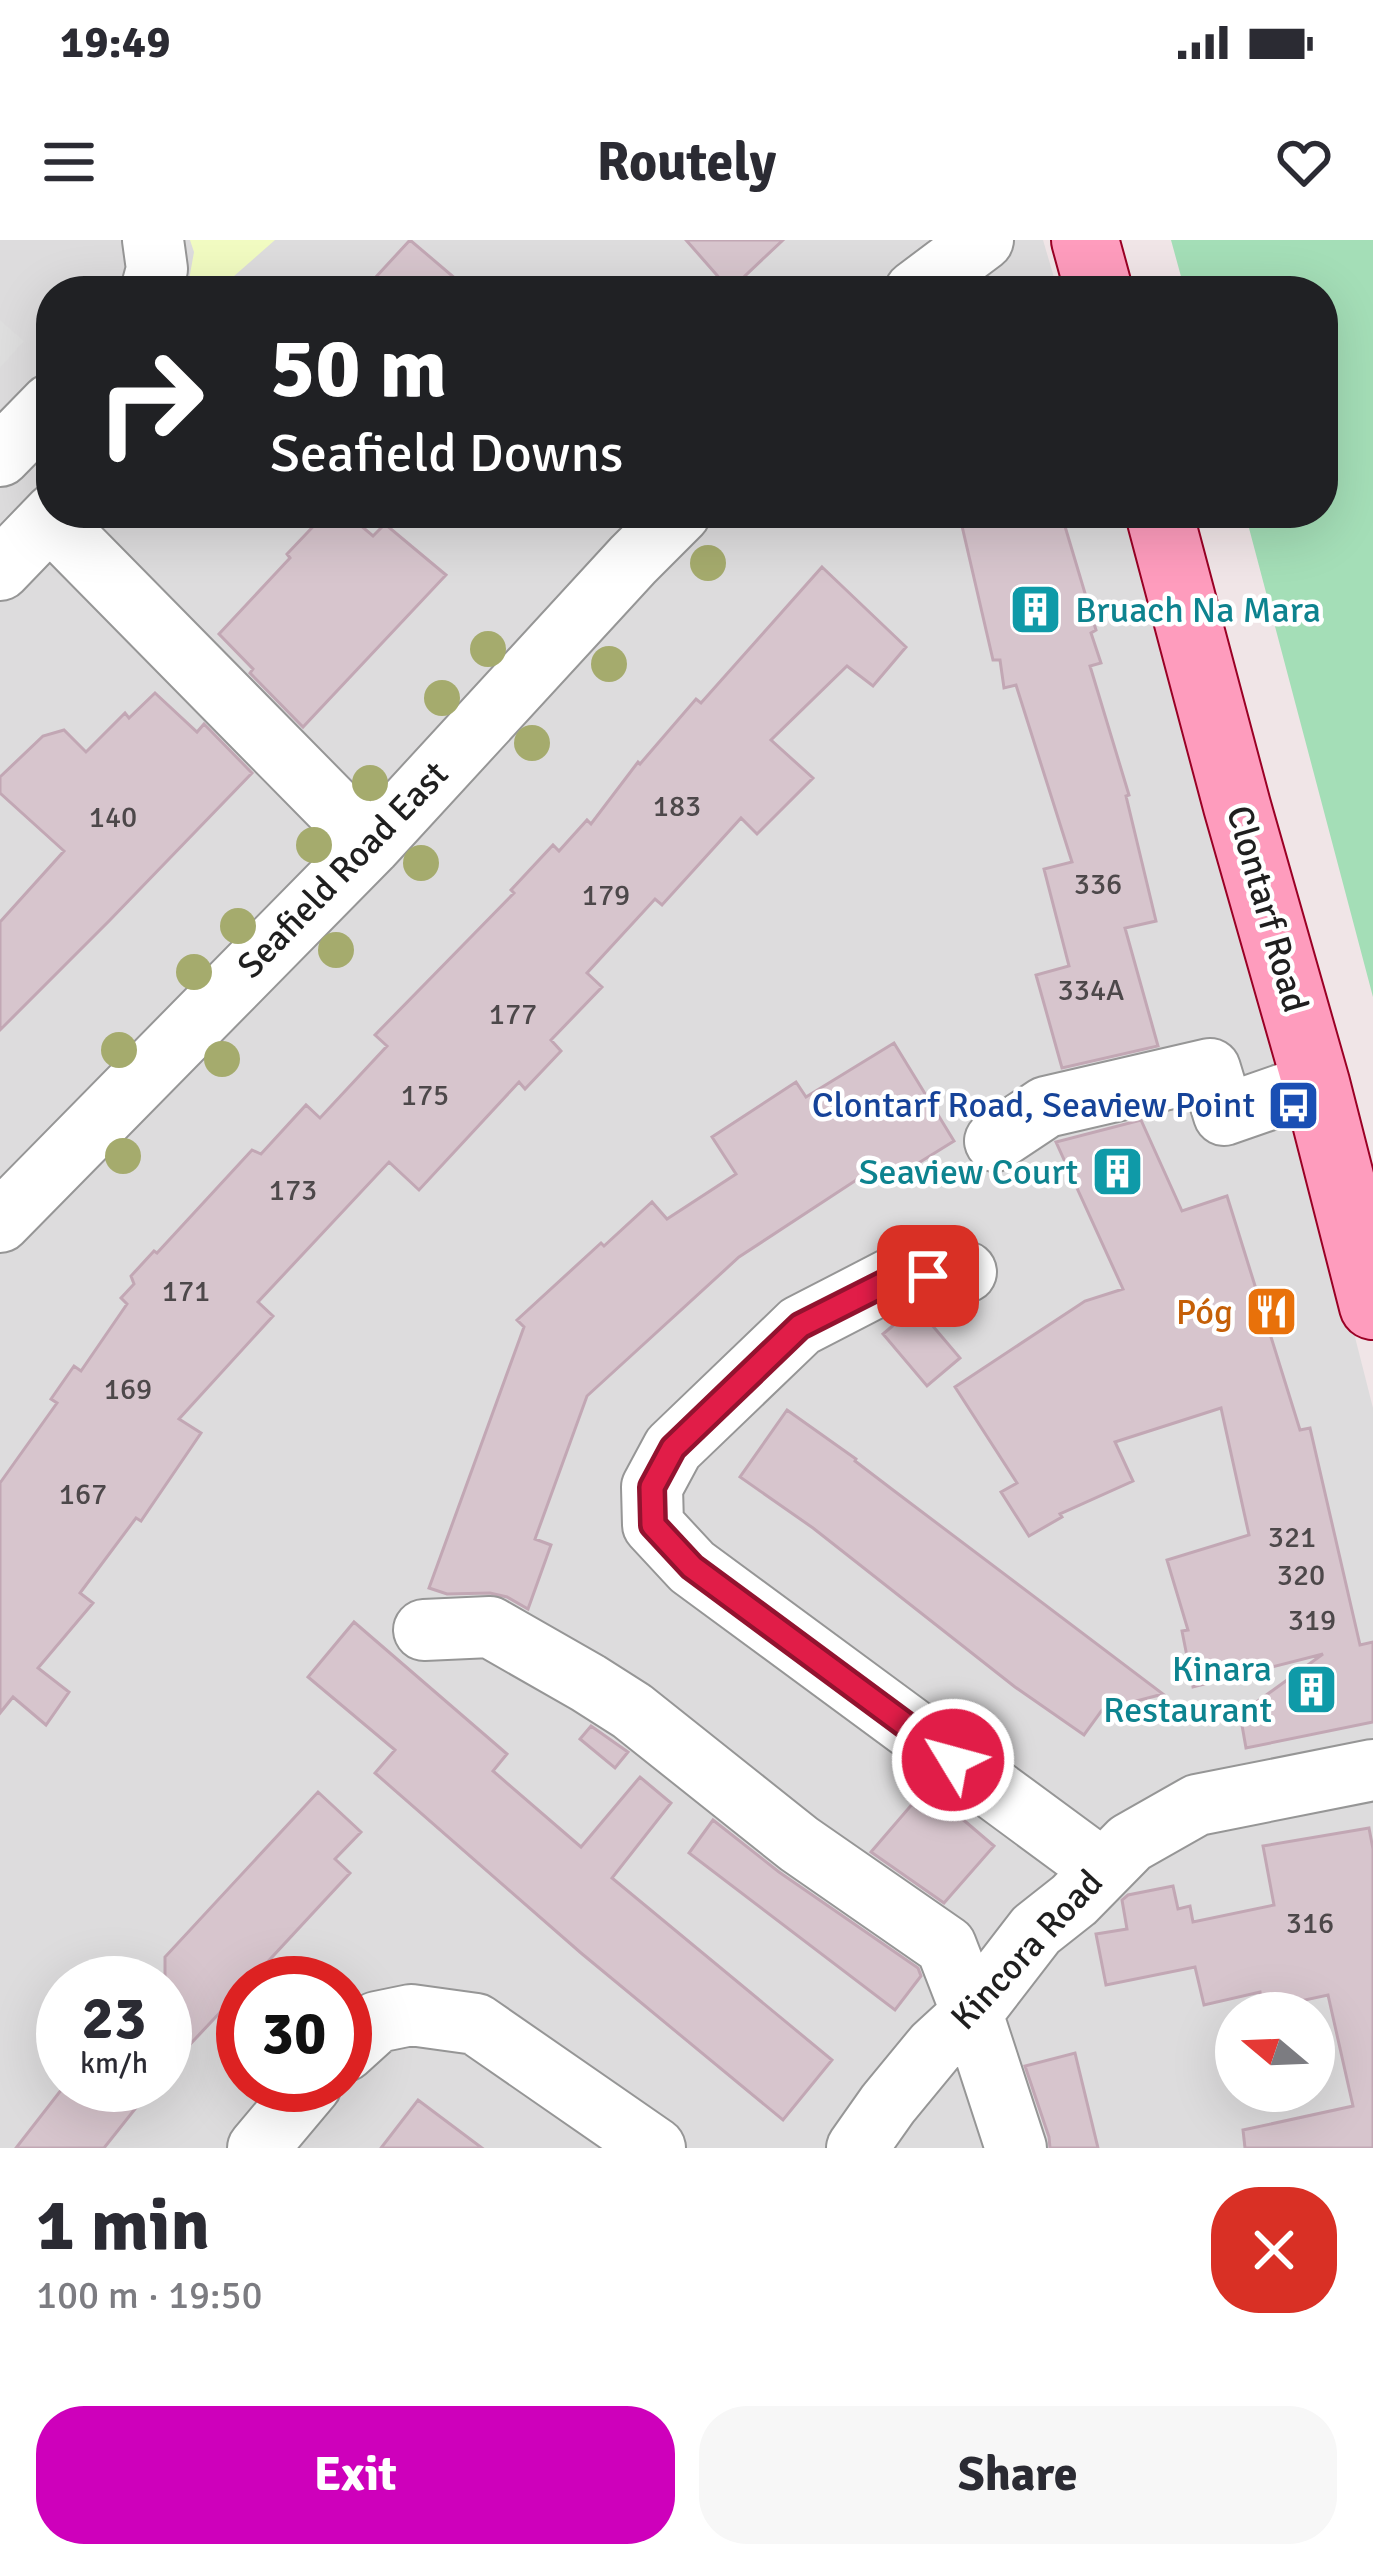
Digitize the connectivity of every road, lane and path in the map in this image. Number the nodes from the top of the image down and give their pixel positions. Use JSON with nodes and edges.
{"nodes":[{"id":1,"x":153,"y":240,"type":"edge"},
{"id":2,"x":982,"y":240,"type":"edge"},
{"id":3,"x":1085,"y":240,"type":"edge"},
{"id":4,"x":155,"y":276,"type":"edge"},
{"id":5,"x":935,"y":276,"type":"edge"},
{"id":6,"x":1096,"y":276,"type":"edge"},
{"id":7,"x":40,"y":528,"type":"edge"},
{"id":8,"x":64,"y":528,"type":"edge"},
{"id":9,"x":665,"y":528,"type":"edge"},
{"id":10,"x":1163,"y":528,"type":"edge"},
{"id":11,"x":0,"y":570,"type":"edge"},
{"id":12,"x":371,"y":845,"type":"junction"},
{"id":13,"x":1316,"y":1083,"type":"junction"},
{"id":14,"x":995,"y":1141,"type":"dead end"},
{"id":15,"x":0,"y":1222,"type":"edge"},
{"id":16,"x":966,"y":1272,"type":"dead end"},
{"id":17,"x":1373,"y":1306,"type":"edge"},
{"id":18,"x":424,"y":1630,"type":"dead end"},
{"id":19,"x":1373,"y":1770,"type":"edge"},
{"id":20,"x":1102,"y":1869,"type":"junction"},
{"id":21,"x":972,"y":2013,"type":"junction"},
{"id":22,"x":372,"y":2026,"type":"edge"},
{"id":23,"x":288,"y":2112,"type":"edge"},
{"id":24,"x":258,"y":2148,"type":"edge"},
{"id":25,"x":656,"y":2148,"type":"edge"},
{"id":26,"x":857,"y":2148,"type":"edge"},
{"id":27,"x":1016,"y":2148,"type":"edge"}],
"edges":[{"from":1,"to":4,"type":"street"},
{"from":2,"to":5,"type":"street"},
{"from":3,"to":6,"type":"main road"},
{"from":7,"to":11,"type":"street"},
{"from":8,"to":12,"type":"street"},
{"from":9,"to":12,"type":"street","name":"Seafield Road East"},
{"from":10,"to":13,"type":"main road","name":"Clontarf Road"},
{"from":12,"to":15,"type":"street","name":"Seafield Road East"},
{"from":13,"to":14,"type":"street"},
{"from":13,"to":17,"type":"main road","name":"Clontarf Road"},
{"from":16,"to":20,"type":"street"},
{"from":18,"to":21,"type":"street"},
{"from":19,"to":20,"type":"street","name":"Kincora Road"},
{"from":20,"to":21,"type":"street","name":"Kincora Road"},
{"from":21,"to":26,"type":"street","name":"Kincora Road"},
{"from":21,"to":27,"type":"street"},
{"from":22,"to":25,"type":"street"},
{"from":23,"to":24,"type":"street"}]}
